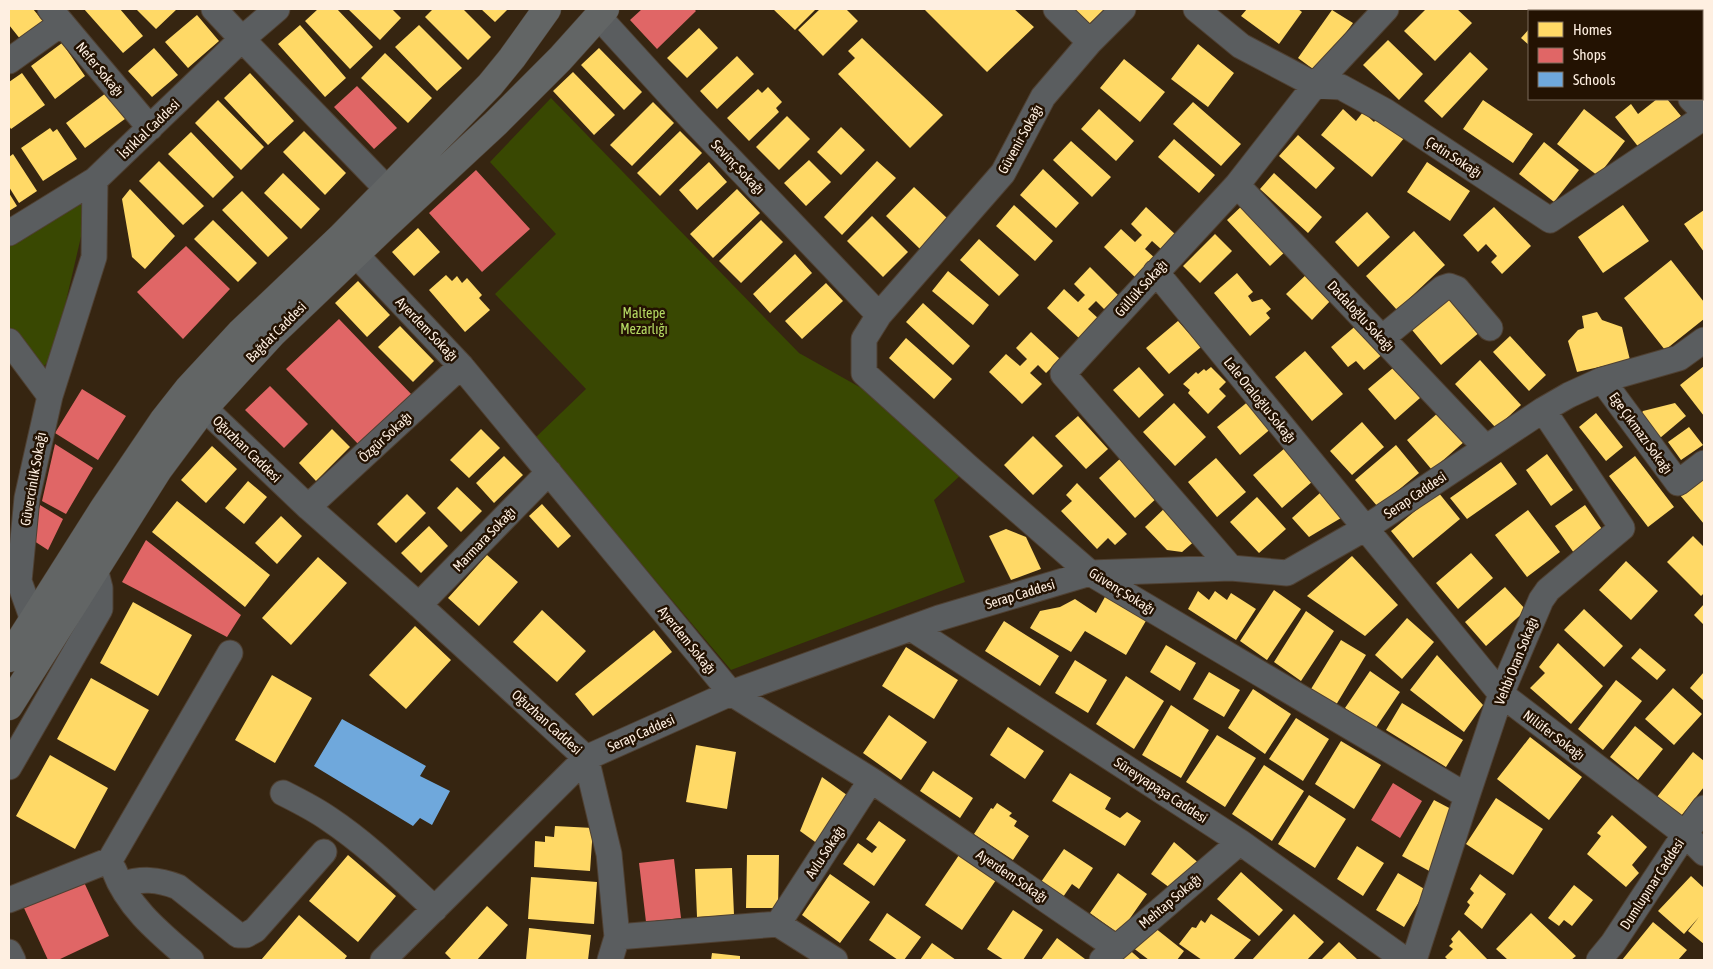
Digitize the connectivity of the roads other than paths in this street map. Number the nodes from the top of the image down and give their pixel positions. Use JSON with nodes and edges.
{"nodes":[{"id":1,"x":214,"y":9,"type":"edge"},
{"id":2,"x":277,"y":9,"type":"edge"},
{"id":3,"x":548,"y":9,"type":"edge"},
{"id":4,"x":1056,"y":9,"type":"edge"},
{"id":5,"x":1123,"y":9,"type":"edge"},
{"id":6,"x":1196,"y":9,"type":"edge"},
{"id":7,"x":1386,"y":9,"type":"edge"},
{"id":8,"x":599,"y":11,"type":"edge"},
{"id":9,"x":56,"y":16,"type":"edge"},
{"id":10,"x":242,"y":39,"type":"junction"},
{"id":11,"x":1090,"y":42,"type":"junction"},
{"id":12,"x":9,"y":61,"type":"edge"},
{"id":13,"x":1315,"y":86,"type":"junction"},
{"id":14,"x":1692,"y":100,"type":"edge"},
{"id":15,"x":1704,"y":112,"type":"edge"},
{"id":16,"x":1704,"y":117,"type":"edge"},
{"id":17,"x":150,"y":128,"type":"junction"},
{"id":18,"x":95,"y":180,"type":"junction"},
{"id":19,"x":1236,"y":185,"type":"junction"},
{"id":20,"x":388,"y":190,"type":"junction"},
{"id":21,"x":9,"y":233,"type":"edge"},
{"id":22,"x":348,"y":246,"type":"junction"},
{"id":23,"x":1156,"y":272,"type":"junction"},
{"id":24,"x":879,"y":315,"type":"junction"},
{"id":25,"x":1490,"y":328,"type":"dead end"},
{"id":26,"x":1382,"y":338,"type":"junction"},
{"id":27,"x":1704,"y":340,"type":"edge"},
{"id":28,"x":9,"y":341,"type":"edge"},
{"id":29,"x":461,"y":366,"type":"junction"},
{"id":30,"x":1602,"y":380,"type":"junction"},
{"id":31,"x":50,"y":396,"type":"junction"},
{"id":32,"x":204,"y":408,"type":"junction"},
{"id":33,"x":1543,"y":410,"type":"junction"},
{"id":34,"x":1486,"y":448,"type":"junction"},
{"id":35,"x":1704,"y":463,"type":"edge"},
{"id":36,"x":549,"y":472,"type":"junction"},
{"id":37,"x":308,"y":508,"type":"junction"},
{"id":38,"x":1364,"y":529,"type":"junction"},
{"id":39,"x":1231,"y":568,"type":"junction"},
{"id":40,"x":95,"y":569,"type":"junction"},
{"id":41,"x":1090,"y":572,"type":"junction"},
{"id":42,"x":419,"y":605,"type":"junction"},
{"id":43,"x":33,"y":620,"type":"junction"},
{"id":44,"x":911,"y":628,"type":"junction"},
{"id":45,"x":230,"y":653,"type":"dead end"},
{"id":46,"x":9,"y":658,"type":"edge"},
{"id":47,"x":731,"y":693,"type":"junction"},
{"id":48,"x":1501,"y":694,"type":"junction"},
{"id":49,"x":9,"y":706,"type":"edge"},
{"id":50,"x":586,"y":758,"type":"junction"},
{"id":51,"x":9,"y":767,"type":"edge"},
{"id":52,"x":871,"y":780,"type":"junction"},
{"id":53,"x":283,"y":793,"type":"dead end"},
{"id":54,"x":1466,"y":796,"type":"junction"},
{"id":55,"x":1704,"y":808,"type":"edge"},
{"id":56,"x":1685,"y":834,"type":"junction"},
{"id":57,"x":1240,"y":842,"type":"junction"},
{"id":58,"x":324,"y":852,"type":"dead end"},
{"id":59,"x":1704,"y":853,"type":"edge"},
{"id":60,"x":110,"y":860,"type":"junction"},
{"id":61,"x":121,"y":885,"type":"junction"},
{"id":62,"x":9,"y":900,"type":"edge"},
{"id":63,"x":434,"y":909,"type":"junction"},
{"id":64,"x":778,"y":924,"type":"junction"},
{"id":65,"x":614,"y":949,"type":"edge"},
{"id":66,"x":9,"y":952,"type":"edge"},
{"id":67,"x":809,"y":953,"type":"edge"},
{"id":68,"x":1108,"y":954,"type":"edge"},
{"id":69,"x":13,"y":960,"type":"edge"},
{"id":70,"x":191,"y":960,"type":"edge"},
{"id":71,"x":383,"y":960,"type":"edge"},
{"id":72,"x":835,"y":960,"type":"edge"},
{"id":73,"x":1405,"y":960,"type":"edge"},
{"id":74,"x":1414,"y":960,"type":"edge"},
{"id":75,"x":1599,"y":960,"type":"edge"}],
"edges":[{"from":1,"to":10,"type":"street"},
{"from":2,"to":10,"type":"street","name":"İstiklal Caddesi"},
{"from":3,"to":20,"type":"main road","name":"Bağdat Caddesi"},
{"from":4,"to":11,"type":"street"},
{"from":5,"to":11,"type":"street","name":"Güvenir Sokağı"},
{"from":6,"to":13,"type":"street","name":"Çetin Sokağı"},
{"from":7,"to":13,"type":"street","name":"Güllük Sokağı"},
{"from":8,"to":22,"type":"main road","name":"Bağdat Caddesi"},
{"from":8,"to":24,"type":"street","name":"Sevinç Sokağı"},
{"from":9,"to":12,"type":"street"},
{"from":9,"to":17,"type":"street","name":"Nefer Sokağı"},
{"from":10,"to":17,"type":"street","name":"İstiklal Caddesi"},
{"from":10,"to":20,"type":"street"},
{"from":11,"to":24,"type":"street","name":"Güvenir Sokağı"},
{"from":13,"to":16,"type":"street","name":"Çetin Sokağı"},
{"from":13,"to":19,"type":"street","name":"Güllük Sokağı"},
{"from":14,"to":15,"type":"street"},
{"from":17,"to":18,"type":"street","name":"İstiklal Caddesi"},
{"from":18,"to":21,"type":"street","name":"İstiklal Caddesi"},
{"from":18,"to":31,"type":"street","name":"Güvercinlik Sokağı"},
{"from":19,"to":23,"type":"street","name":"Güllük Sokağı"},
{"from":19,"to":26,"type":"street","name":"Dadaloğlu Sokağı"},
{"from":20,"to":22,"type":"main road","name":"Bağdat Caddesi"},
{"from":22,"to":29,"type":"street","name":"Ayerdem Sokağı"},
{"from":22,"to":32,"type":"main road","name":"Bağdat Caddesi"},
{"from":22,"to":43,"type":"main road","name":"Bağdat Caddesi"},
{"from":23,"to":38,"type":"street","name":"Lale Oraloğlu Sokağı"},
{"from":23,"to":39,"type":"street","name":"Güllük Sokağı"},
{"from":24,"to":41,"type":"street","name":"Güvenç Sokağı"},
{"from":25,"to":26,"type":"street"},
{"from":26,"to":34,"type":"street","name":"Dadaloğlu Sokağı"},
{"from":27,"to":30,"type":"street","name":"Serap Caddesi"},
{"from":28,"to":31,"type":"street"},
{"from":29,"to":36,"type":"street","name":"Ayerdem Sokağı"},
{"from":29,"to":37,"type":"street","name":"Özgür Sokağı"},
{"from":30,"to":33,"type":"street","name":"Serap Caddesi"},
{"from":30,"to":35,"type":"street","name":"Ege Çıkmazı Sokağı"},
{"from":31,"to":43,"type":"street","name":"Güvercinlik Sokağı"},
{"from":32,"to":37,"type":"street","name":"Oğuzhan Caddesi"},
{"from":32,"to":40,"type":"main road","name":"Bağdat Caddesi"},
{"from":33,"to":34,"type":"street","name":"Serap Caddesi"},
{"from":33,"to":48,"type":"street","name":"Vehbi Oran Sokağı"},
{"from":34,"to":38,"type":"street","name":"Serap Caddesi"},
{"from":36,"to":42,"type":"street","name":"Marmara Sokağı"},
{"from":36,"to":47,"type":"street","name":"Ayerdem Sokağı"},
{"from":37,"to":42,"type":"street","name":"Oğuzhan Caddesi"},
{"from":38,"to":39,"type":"street","name":"Serap Caddesi"},
{"from":38,"to":48,"type":"street","name":"Nilüfer Sokağı"},
{"from":39,"to":41,"type":"street","name":"Serap Caddesi"},
{"from":40,"to":49,"type":"main road","name":"Bağdat Caddesi"},
{"from":40,"to":51,"type":"street"},
{"from":41,"to":44,"type":"street","name":"Serap Caddesi"},
{"from":41,"to":54,"type":"street","name":"Güvenç Sokağı"},
{"from":42,"to":50,"type":"street","name":"Oğuzhan Caddesi"},
{"from":43,"to":46,"type":"main road","name":"Bağdat Caddesi"},
{"from":44,"to":47,"type":"street","name":"Serap Caddesi"},
{"from":44,"to":57,"type":"street","name":"Süreyyapaşa Caddesi"},
{"from":45,"to":60,"type":"street"},
{"from":47,"to":50,"type":"street","name":"Serap Caddesi"},
{"from":47,"to":52,"type":"street","name":"Ayerdem Sokağı"},
{"from":48,"to":54,"type":"street","name":"Vehbi Oran Sokağı"},
{"from":48,"to":56,"type":"street","name":"Nilüfer Sokağı"},
{"from":50,"to":63,"type":"street","name":"Serap Caddesi"},
{"from":50,"to":65,"type":"street","name":"Oğuzhan Caddesi"},
{"from":52,"to":64,"type":"street","name":"Avlu Sokağı"},
{"from":52,"to":68,"type":"street","name":"Ayerdem Sokağı"},
{"from":53,"to":63,"type":"street"},
{"from":54,"to":74,"type":"street","name":"Vehbi Oran Sokağı"},
{"from":55,"to":56,"type":"street","name":"Dumlupınar Caddesi"},
{"from":56,"to":59,"type":"street","name":"Nilüfer Sokağı"},
{"from":56,"to":75,"type":"street","name":"Dumlupınar Caddesi"},
{"from":57,"to":68,"type":"street","name":"Mehtap Sokağı"},
{"from":57,"to":73,"type":"street","name":"Süreyyapaşa Caddesi"},
{"from":58,"to":61,"type":"street"},
{"from":60,"to":61,"type":"street"},
{"from":60,"to":62,"type":"street"},
{"from":61,"to":70,"type":"street"},
{"from":63,"to":71,"type":"street","name":"Serap Caddesi"},
{"from":64,"to":65,"type":"street","name":"Oğuzhan Caddesi"},
{"from":64,"to":67,"type":"street"},
{"from":66,"to":69,"type":"street"},
{"from":67,"to":72,"type":"street"}]}
